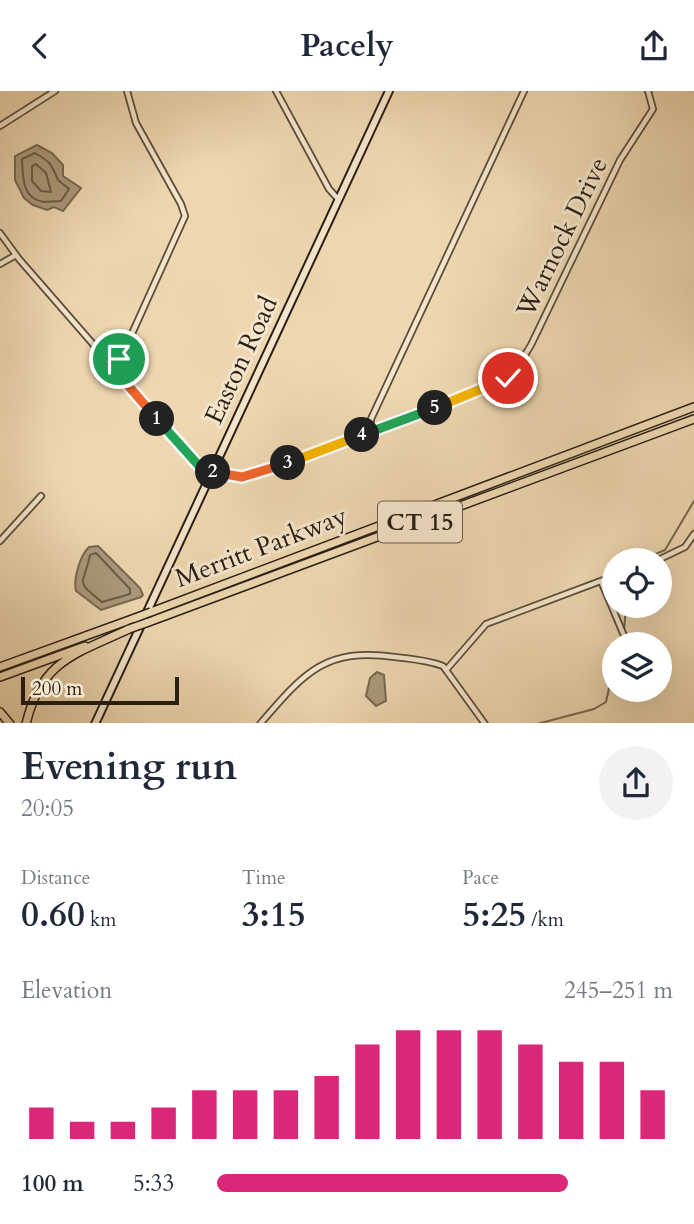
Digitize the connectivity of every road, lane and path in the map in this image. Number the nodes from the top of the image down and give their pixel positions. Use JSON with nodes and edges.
{"nodes":[{"id":1,"x":55,"y":91,"type":"edge"},
{"id":2,"x":127,"y":91,"type":"edge"},
{"id":3,"x":276,"y":91,"type":"edge"},
{"id":4,"x":389,"y":91,"type":"edge"},
{"id":5,"x":524,"y":91,"type":"edge"},
{"id":6,"x":648,"y":91,"type":"edge"},
{"id":7,"x":0,"y":126,"type":"edge"},
{"id":8,"x":338,"y":199,"type":"junction"},
{"id":9,"x":0,"y":233,"type":"edge"},
{"id":10,"x":16,"y":255,"type":"junction"},
{"id":11,"x":0,"y":264,"type":"edge"},
{"id":12,"x":113,"y":368,"type":"junction"},
{"id":13,"x":694,"y":407,"type":"edge"},
{"id":14,"x":694,"y":419,"type":"edge"},
{"id":15,"x":370,"y":432,"type":"junction"},
{"id":16,"x":210,"y":471,"type":"junction"},
{"id":17,"x":41,"y":496,"type":"dead end"},
{"id":18,"x":694,"y":534,"type":"edge"},
{"id":19,"x":0,"y":541,"type":"edge"},
{"id":20,"x":672,"y":553,"type":"edge"},
{"id":21,"x":601,"y":581,"type":"joint"},
{"id":22,"x":130,"y":629,"type":"junction"},
{"id":23,"x":622,"y":632,"type":"edge"},
{"id":24,"x":0,"y":667,"type":"edge"},
{"id":25,"x":447,"y":669,"type":"junction"},
{"id":26,"x":0,"y":677,"type":"edge"},
{"id":27,"x":0,"y":712,"type":"edge"},
{"id":28,"x":9,"y":723,"type":"edge"},
{"id":29,"x":26,"y":723,"type":"edge"},
{"id":30,"x":95,"y":723,"type":"edge"},
{"id":31,"x":260,"y":723,"type":"edge"},
{"id":32,"x":485,"y":723,"type":"edge"}],
"edges":[{"from":1,"to":7,"type":"street"},
{"from":2,"to":12,"type":"street"},
{"from":3,"to":8,"type":"street"},
{"from":4,"to":8,"type":"main road","name":"Easton Road"},
{"from":5,"to":15,"type":"street"},
{"from":6,"to":15,"type":"street","name":"Warnock Drive"},
{"from":8,"to":16,"type":"main road","name":"Easton Road"},
{"from":9,"to":10,"type":"street"},
{"from":10,"to":11,"type":"street"},
{"from":10,"to":12,"type":"street"},
{"from":12,"to":16,"type":"street"},
{"from":13,"to":24,"type":"highway","name":"Merritt Parkway","number":"CT 15","bridge":true},
{"from":14,"to":22,"type":"highway","name":"Merritt Parkway","number":"CT 15","bridge":true},
{"from":15,"to":16,"type":"street","name":"Warnock Drive"},
{"from":16,"to":30,"type":"main road","name":"Easton Road"},
{"from":17,"to":19,"type":"street"},
{"from":18,"to":20,"type":"street"},
{"from":21,"to":23,"type":"street"},
{"from":21,"to":25,"type":"street"},
{"from":22,"to":26,"type":"highway","name":"Merritt Parkway","number":"CT 15"},
{"from":22,"to":29,"type":"highway"},
{"from":25,"to":31,"type":"street"},
{"from":25,"to":32,"type":"street"},
{"from":27,"to":28,"type":"highway"}]}
